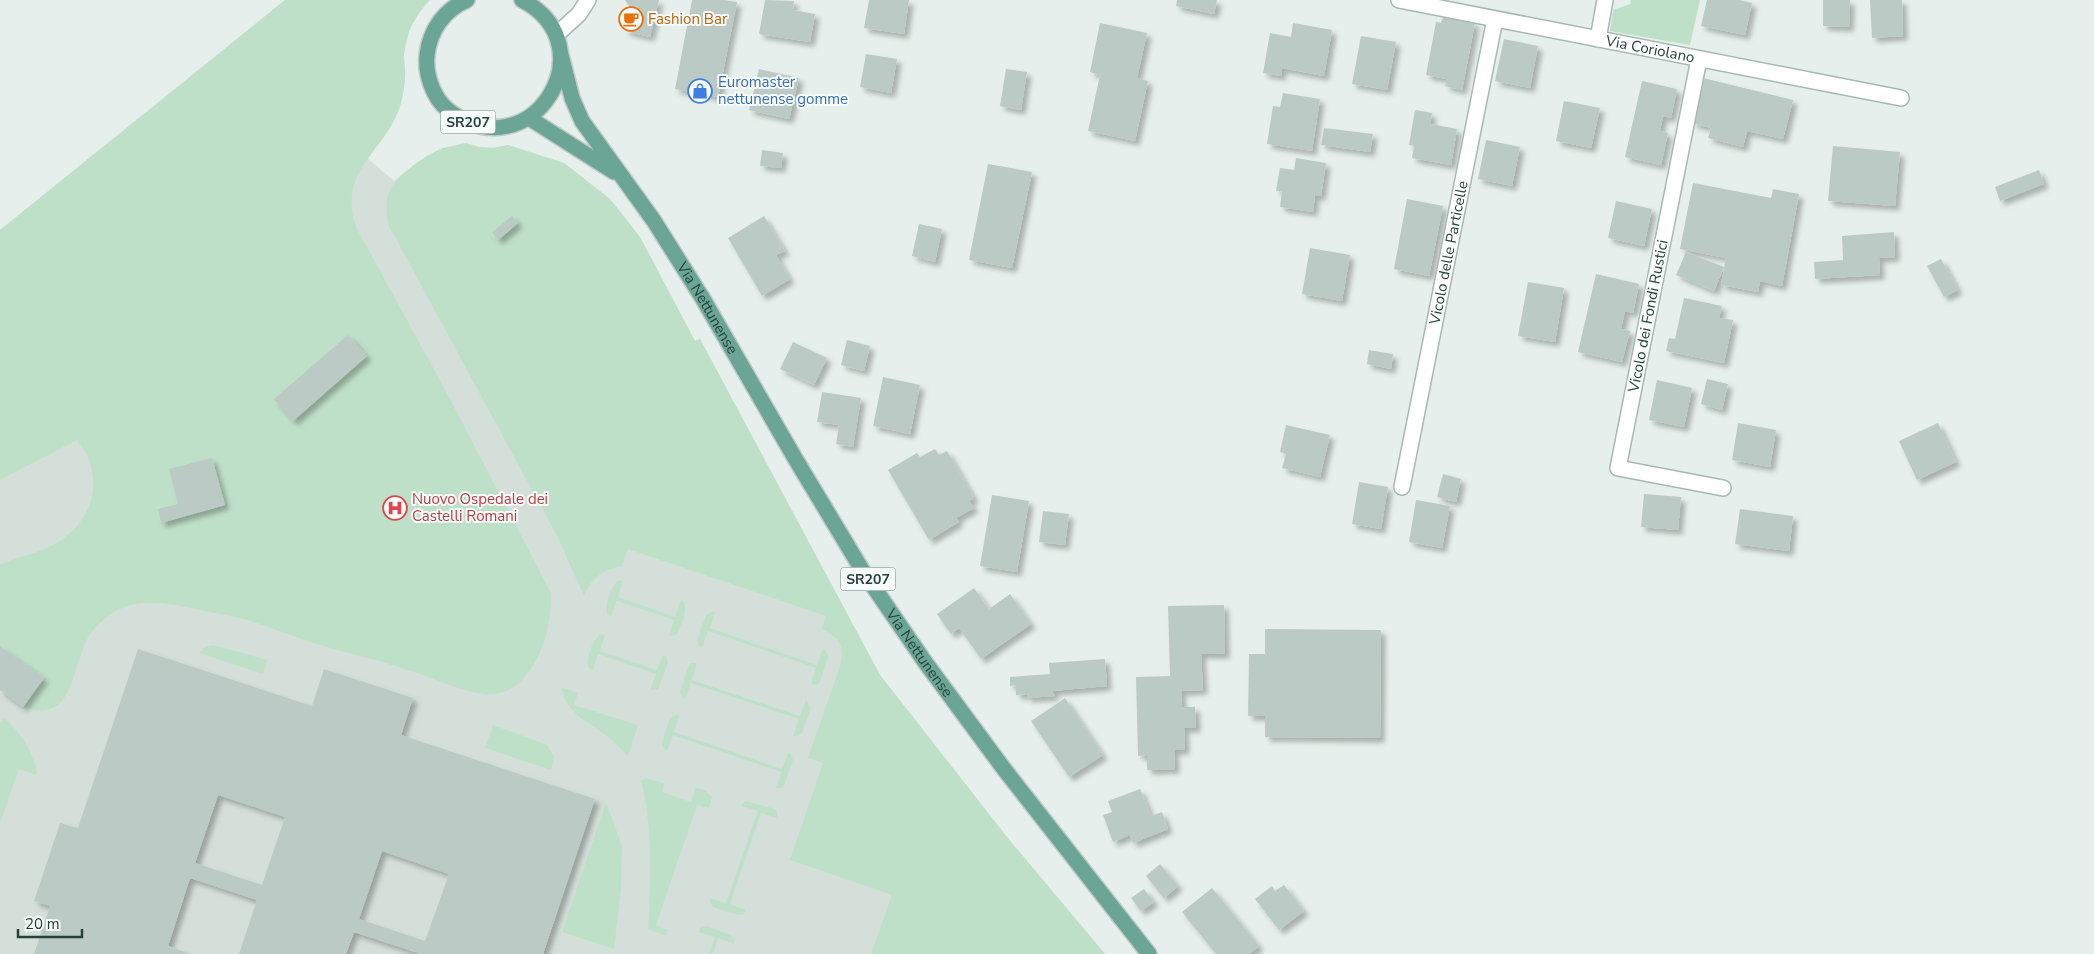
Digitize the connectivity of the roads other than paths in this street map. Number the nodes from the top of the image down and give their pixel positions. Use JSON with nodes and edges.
{"nodes":[{"id":1,"x":467,"y":0,"type":"edge"},
{"id":2,"x":588,"y":0,"type":"edge"},
{"id":3,"x":1399,"y":0,"type":"edge"},
{"id":4,"x":1605,"y":0,"type":"edge"},
{"id":5,"x":528,"y":2,"type":"edge"},
{"id":6,"x":1495,"y":19,"type":"junction"},
{"id":7,"x":556,"y":35,"type":"junction"},
{"id":8,"x":1598,"y":39,"type":"junction"},
{"id":9,"x":560,"y":55,"type":"junction"},
{"id":10,"x":1699,"y":59,"type":"junction"},
{"id":11,"x":1901,"y":98,"type":"dead end"},
{"id":12,"x":529,"y":118,"type":"junction"},
{"id":13,"x":624,"y":178,"type":"junction"},
{"id":14,"x":1402,"y":487,"type":"dead end"},
{"id":15,"x":1723,"y":488,"type":"dead end"},
{"id":16,"x":1149,"y":954,"type":"edge"}],
"edges":[{"from":1,"to":12,"type":"main road","number":"SR207"},
{"from":2,"to":7,"type":"street"},
{"from":3,"to":6,"type":"street","name":"Via Coriolano"},
{"from":4,"to":8,"type":"street"},
{"from":5,"to":7,"type":"main road","number":"SR207"},
{"from":6,"to":8,"type":"street","name":"Via Coriolano"},
{"from":6,"to":14,"type":"street","name":"Vicolo delle Particelle"},
{"from":7,"to":9,"type":"main road","number":"SR207"},
{"from":8,"to":10,"type":"street","name":"Via Coriolano"},
{"from":9,"to":12,"type":"main road","number":"SR207"},
{"from":9,"to":13,"type":"main road","name":"Via Nettunense","number":"SR207"},
{"from":10,"to":11,"type":"street","name":"Via Coriolano"},
{"from":10,"to":15,"type":"street","name":"Vicolo dei Fondi Rustici"},
{"from":12,"to":13,"type":"main road","name":"Via Nettunense","number":"SR207"},
{"from":13,"to":16,"type":"main road","name":"Via Nettunense","number":"SR207"}]}
